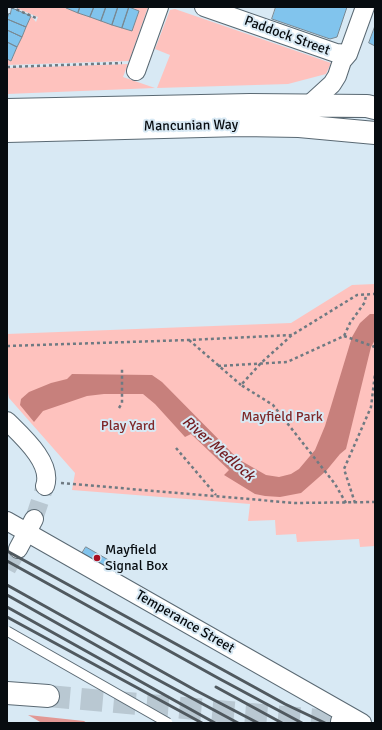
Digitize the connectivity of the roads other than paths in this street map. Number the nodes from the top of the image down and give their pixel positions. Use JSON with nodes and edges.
{"nodes":[{"id":1,"x":159,"y":7,"type":"edge"},
{"id":2,"x":204,"y":7,"type":"edge"},
{"id":3,"x":365,"y":7,"type":"edge"},
{"id":4,"x":348,"y":54,"type":"junction"},
{"id":5,"x":130,"y":67,"type":"road end"},
{"id":6,"x":310,"y":105,"type":"junction"},
{"id":7,"x":372,"y":106,"type":"edge"},
{"id":8,"x":7,"y":110,"type":"edge"},
{"id":9,"x":7,"y":131,"type":"edge"},
{"id":10,"x":375,"y":133,"type":"edge"},
{"id":11,"x":7,"y":421,"type":"edge"},
{"id":12,"x":46,"y":484,"type":"tunnel mouth"},
{"id":13,"x":7,"y":521,"type":"edge"},
{"id":14,"x":31,"y":526,"type":"junction"},
{"id":15,"x":18,"y":549,"type":"tunnel mouth"},
{"id":16,"x":7,"y":631,"type":"edge"},
{"id":17,"x":7,"y":693,"type":"edge"},
{"id":18,"x":48,"y":696,"type":"tunnel mouth"},
{"id":19,"x":168,"y":723,"type":"edge"},
{"id":20,"x":352,"y":723,"type":"edge"}],
"edges":[{"from":1,"to":5,"type":"street"},
{"from":2,"to":4,"type":"street","name":"Paddock Street"},
{"from":3,"to":4,"type":"street"},
{"from":4,"to":6,"type":"street"},
{"from":6,"to":7,"type":"main road","name":"Mancunian Way"},
{"from":6,"to":8,"type":"main road","name":"Mancunian Way"},
{"from":9,"to":10,"type":"main road","name":"Mancunian Way"},
{"from":11,"to":12,"type":"street"},
{"from":13,"to":14,"type":"street","name":"Temperance Street"},
{"from":14,"to":15,"type":"street"},
{"from":14,"to":20,"type":"street","name":"Temperance Street"},
{"from":16,"to":19,"type":"lane","bridge":true},
{"from":17,"to":18,"type":"main road"}]}
